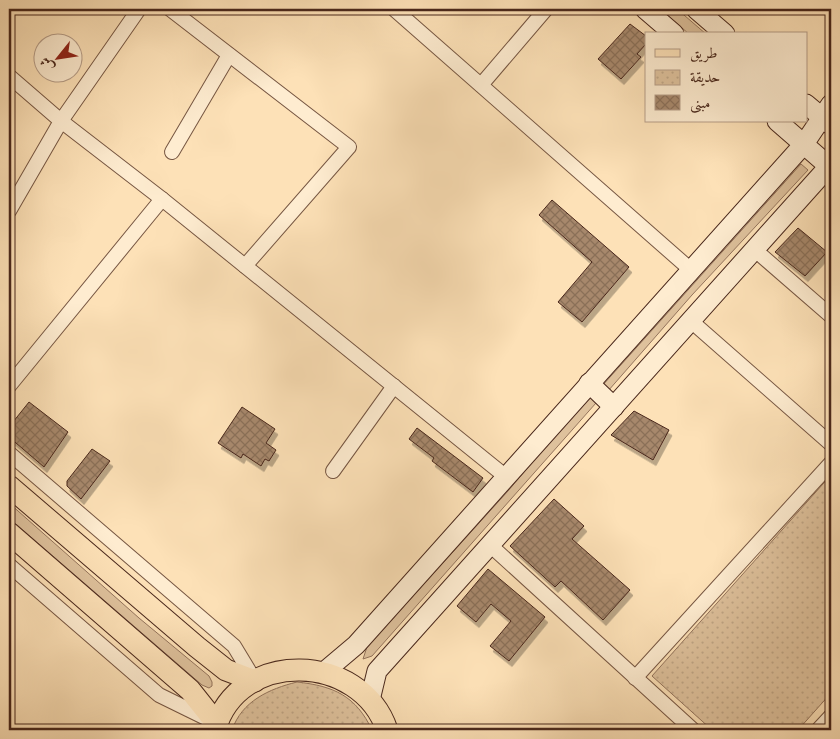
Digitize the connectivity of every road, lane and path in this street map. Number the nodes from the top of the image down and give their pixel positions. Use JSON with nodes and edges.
{"nodes":[{"id":1,"x":139,"y":9,"type":"edge"},
{"id":2,"x":170,"y":9,"type":"edge"},
{"id":3,"x":394,"y":9,"type":"edge"},
{"id":4,"x":546,"y":9,"type":"edge"},
{"id":5,"x":645,"y":9,"type":"edge"},
{"id":6,"x":696,"y":9,"type":"edge"},
{"id":7,"x":672,"y":32,"type":"edge"},
{"id":8,"x":723,"y":32,"type":"edge"},
{"id":9,"x":230,"y":55,"type":"junction"},
{"id":10,"x":9,"y":76,"type":"edge"},
{"id":11,"x":481,"y":85,"type":"junction"},
{"id":12,"x":808,"y":105,"type":"edge"},
{"id":13,"x":828,"y":116,"type":"edge"},
{"id":14,"x":62,"y":121,"type":"junction"},
{"id":15,"x":778,"y":122,"type":"edge"},
{"id":16,"x":804,"y":144,"type":"junction"},
{"id":17,"x":172,"y":152,"type":"dead end"},
{"id":18,"x":831,"y":166,"type":"edge"},
{"id":19,"x":162,"y":199,"type":"junction"},
{"id":20,"x":9,"y":211,"type":"edge"},
{"id":21,"x":755,"y":250,"type":"junction"},
{"id":22,"x":245,"y":266,"type":"junction"},
{"id":23,"x":691,"y":270,"type":"junction"},
{"id":24,"x":831,"y":316,"type":"edge"},
{"id":25,"x":691,"y":321,"type":"junction"},
{"id":26,"x":589,"y":382,"type":"junction"},
{"id":27,"x":9,"y":386,"type":"edge"},
{"id":28,"x":394,"y":386,"type":"junction"},
{"id":29,"x":614,"y":407,"type":"junction"},
{"id":30,"x":831,"y":444,"type":"edge"},
{"id":31,"x":9,"y":453,"type":"edge"},
{"id":32,"x":831,"y":463,"type":"edge"},
{"id":33,"x":333,"y":471,"type":"dead end"},
{"id":34,"x":505,"y":476,"type":"junction"},
{"id":35,"x":9,"y":486,"type":"edge"},
{"id":36,"x":9,"y":533,"type":"edge"},
{"id":37,"x":490,"y":545,"type":"junction"},
{"id":38,"x":9,"y":565,"type":"edge"},
{"id":39,"x":324,"y":672,"type":"junction"},
{"id":40,"x":635,"y":678,"type":"junction"},
{"id":41,"x":255,"y":681,"type":"junction"},
{"id":42,"x":370,"y":700,"type":"junction"},
{"id":43,"x":831,"y":716,"type":"edge"},
{"id":44,"x":216,"y":727,"type":"edge"},
{"id":45,"x":387,"y":730,"type":"edge"},
{"id":46,"x":693,"y":730,"type":"edge"},
{"id":47,"x":818,"y":730,"type":"edge"}],
"edges":[{"from":1,"to":14,"type":"street"},
{"from":2,"to":9,"type":"street"},
{"from":3,"to":11,"type":"street"},
{"from":4,"to":11,"type":"street"},
{"from":5,"to":7,"type":"main road"},
{"from":6,"to":8,"type":"main road"},
{"from":9,"to":17,"type":"street"},
{"from":9,"to":22,"type":"street"},
{"from":10,"to":14,"type":"street"},
{"from":11,"to":23,"type":"street"},
{"from":12,"to":13,"type":"main road"},
{"from":13,"to":16,"type":"main road"},
{"from":14,"to":19,"type":"street"},
{"from":14,"to":20,"type":"street"},
{"from":15,"to":16,"type":"main road"},
{"from":16,"to":18,"type":"main road"},
{"from":16,"to":23,"type":"main road"},
{"from":18,"to":21,"type":"main road"},
{"from":19,"to":22,"type":"street"},
{"from":19,"to":27,"type":"street"},
{"from":21,"to":24,"type":"street"},
{"from":21,"to":25,"type":"main road"},
{"from":22,"to":28,"type":"street"},
{"from":23,"to":26,"type":"main road"},
{"from":25,"to":29,"type":"main road"},
{"from":25,"to":30,"type":"street"},
{"from":26,"to":29,"type":"main road"},
{"from":26,"to":34,"type":"main road"},
{"from":28,"to":33,"type":"street"},
{"from":28,"to":34,"type":"street"},
{"from":29,"to":37,"type":"main road"},
{"from":31,"to":41,"type":"street"},
{"from":32,"to":40,"type":"street"},
{"from":34,"to":39,"type":"main road"},
{"from":35,"to":41,"type":"main road"},
{"from":36,"to":44,"type":"main road"},
{"from":37,"to":40,"type":"street"},
{"from":37,"to":42,"type":"main road"},
{"from":38,"to":44,"type":"street"},
{"from":39,"to":41,"type":"main road"},
{"from":39,"to":42,"type":"main road"},
{"from":40,"to":46,"type":"street"},
{"from":41,"to":44,"type":"main road"},
{"from":42,"to":45,"type":"main road"},
{"from":43,"to":47,"type":"street"}]}
